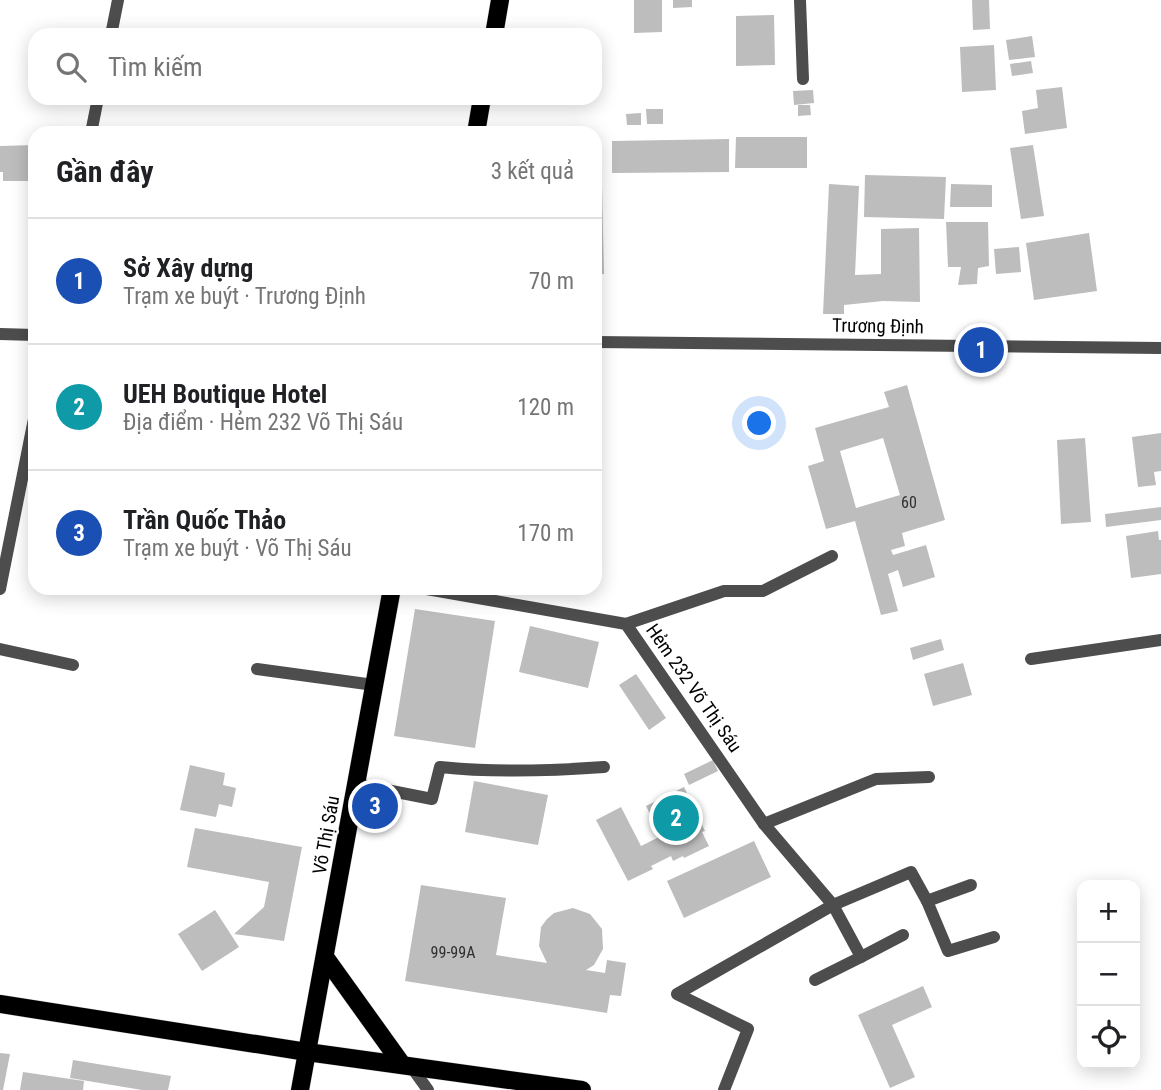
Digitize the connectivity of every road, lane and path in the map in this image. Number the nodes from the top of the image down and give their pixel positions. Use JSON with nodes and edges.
{"nodes":[{"id":1,"x":118,"y":0,"type":"edge"},
{"id":2,"x":500,"y":0,"type":"edge"},
{"id":3,"x":800,"y":0,"type":"edge"},
{"id":4,"x":112,"y":28,"type":"edge"},
{"id":5,"x":495,"y":28,"type":"edge"},
{"id":6,"x":803,"y":79,"type":"dead end"},
{"id":7,"x":97,"y":105,"type":"edge"},
{"id":8,"x":481,"y":105,"type":"edge"},
{"id":9,"x":92,"y":126,"type":"edge"},
{"id":10,"x":477,"y":126,"type":"edge"},
{"id":11,"x":0,"y":334,"type":"edge"},
{"id":12,"x":28,"y":335,"type":"edge"},
{"id":13,"x":602,"y":342,"type":"edge"},
{"id":14,"x":1161,"y":348,"type":"edge"},
{"id":15,"x":28,"y":449,"type":"edge"},
{"id":16,"x":832,"y":556,"type":"dead end"},
{"id":17,"x":0,"y":589,"type":"edge"},
{"id":18,"x":392,"y":595,"type":"edge"},
{"id":19,"x":461,"y":595,"type":"edge"},
{"id":20,"x":626,"y":624,"type":"junction"},
{"id":21,"x":1161,"y":640,"type":"edge"},
{"id":22,"x":0,"y":649,"type":"edge"},
{"id":23,"x":1031,"y":659,"type":"dead end"},
{"id":24,"x":73,"y":665,"type":"dead end"},
{"id":25,"x":257,"y":669,"type":"dead end"},
{"id":26,"x":374,"y":685,"type":"junction"},
{"id":27,"x":604,"y":767,"type":"dead end"},
{"id":28,"x":929,"y":777,"type":"dead end"},
{"id":29,"x":356,"y":784,"type":"junction"},
{"id":30,"x":764,"y":824,"type":"junction"},
{"id":31,"x":971,"y":885,"type":"dead end"},
{"id":32,"x":927,"y":901,"type":"junction"},
{"id":33,"x":833,"y":905,"type":"junction"},
{"id":34,"x":902,"y":934,"type":"dead end"},
{"id":35,"x":994,"y":937,"type":"dead end"},
{"id":36,"x":325,"y":957,"type":"junction"},
{"id":37,"x":861,"y":957,"type":"junction"},
{"id":38,"x":815,"y":980,"type":"dead end"},
{"id":39,"x":0,"y":1003,"type":"edge"},
{"id":40,"x":307,"y":1052,"type":"junction"},
{"id":41,"x":405,"y":1064,"type":"junction"},
{"id":42,"x":559,"y":1088,"type":"edge"},
{"id":43,"x":300,"y":1090,"type":"edge"},
{"id":44,"x":428,"y":1090,"type":"edge"},
{"id":45,"x":583,"y":1090,"type":"edge"},
{"id":46,"x":724,"y":1090,"type":"edge"}],
"edges":[{"from":1,"to":4,"type":"street"},
{"from":2,"to":5,"type":"main road"},
{"from":3,"to":6,"type":"street"},
{"from":7,"to":9,"type":"street"},
{"from":8,"to":10,"type":"main road"},
{"from":11,"to":12,"type":"street"},
{"from":13,"to":14,"type":"street","name":"Trương Định"},
{"from":15,"to":17,"type":"street"},
{"from":16,"to":20,"type":"street"},
{"from":18,"to":26,"type":"main road","name":"Võ Thị Sáu"},
{"from":19,"to":20,"type":"street","name":"Hẻm 232 Võ Thị Sáu"},
{"from":20,"to":30,"type":"street","name":"Hẻm 232 Võ Thị Sáu"},
{"from":21,"to":23,"type":"street"},
{"from":22,"to":24,"type":"street"},
{"from":25,"to":26,"type":"street"},
{"from":26,"to":29,"type":"main road","name":"Võ Thị Sáu"},
{"from":27,"to":29,"type":"street"},
{"from":28,"to":30,"type":"street"},
{"from":29,"to":36,"type":"main road","name":"Võ Thị Sáu"},
{"from":30,"to":33,"type":"street","name":"Hẻm 232 Võ Thị Sáu"},
{"from":31,"to":32,"type":"street"},
{"from":32,"to":33,"type":"street"},
{"from":32,"to":35,"type":"street"},
{"from":33,"to":37,"type":"street","name":"Hẻm 232 Võ Thị Sáu"},
{"from":33,"to":46,"type":"street"},
{"from":34,"to":37,"type":"street"},
{"from":36,"to":40,"type":"main road","name":"Võ Thị Sáu"},
{"from":36,"to":41,"type":"main road"},
{"from":37,"to":38,"type":"street"},
{"from":39,"to":40,"type":"main road"},
{"from":40,"to":41,"type":"main road"},
{"from":40,"to":43,"type":"main road","name":"Võ Thị Sáu"},
{"from":41,"to":42,"type":"main road"},
{"from":41,"to":44,"type":"street"},
{"from":42,"to":45,"type":"main road"}]}
